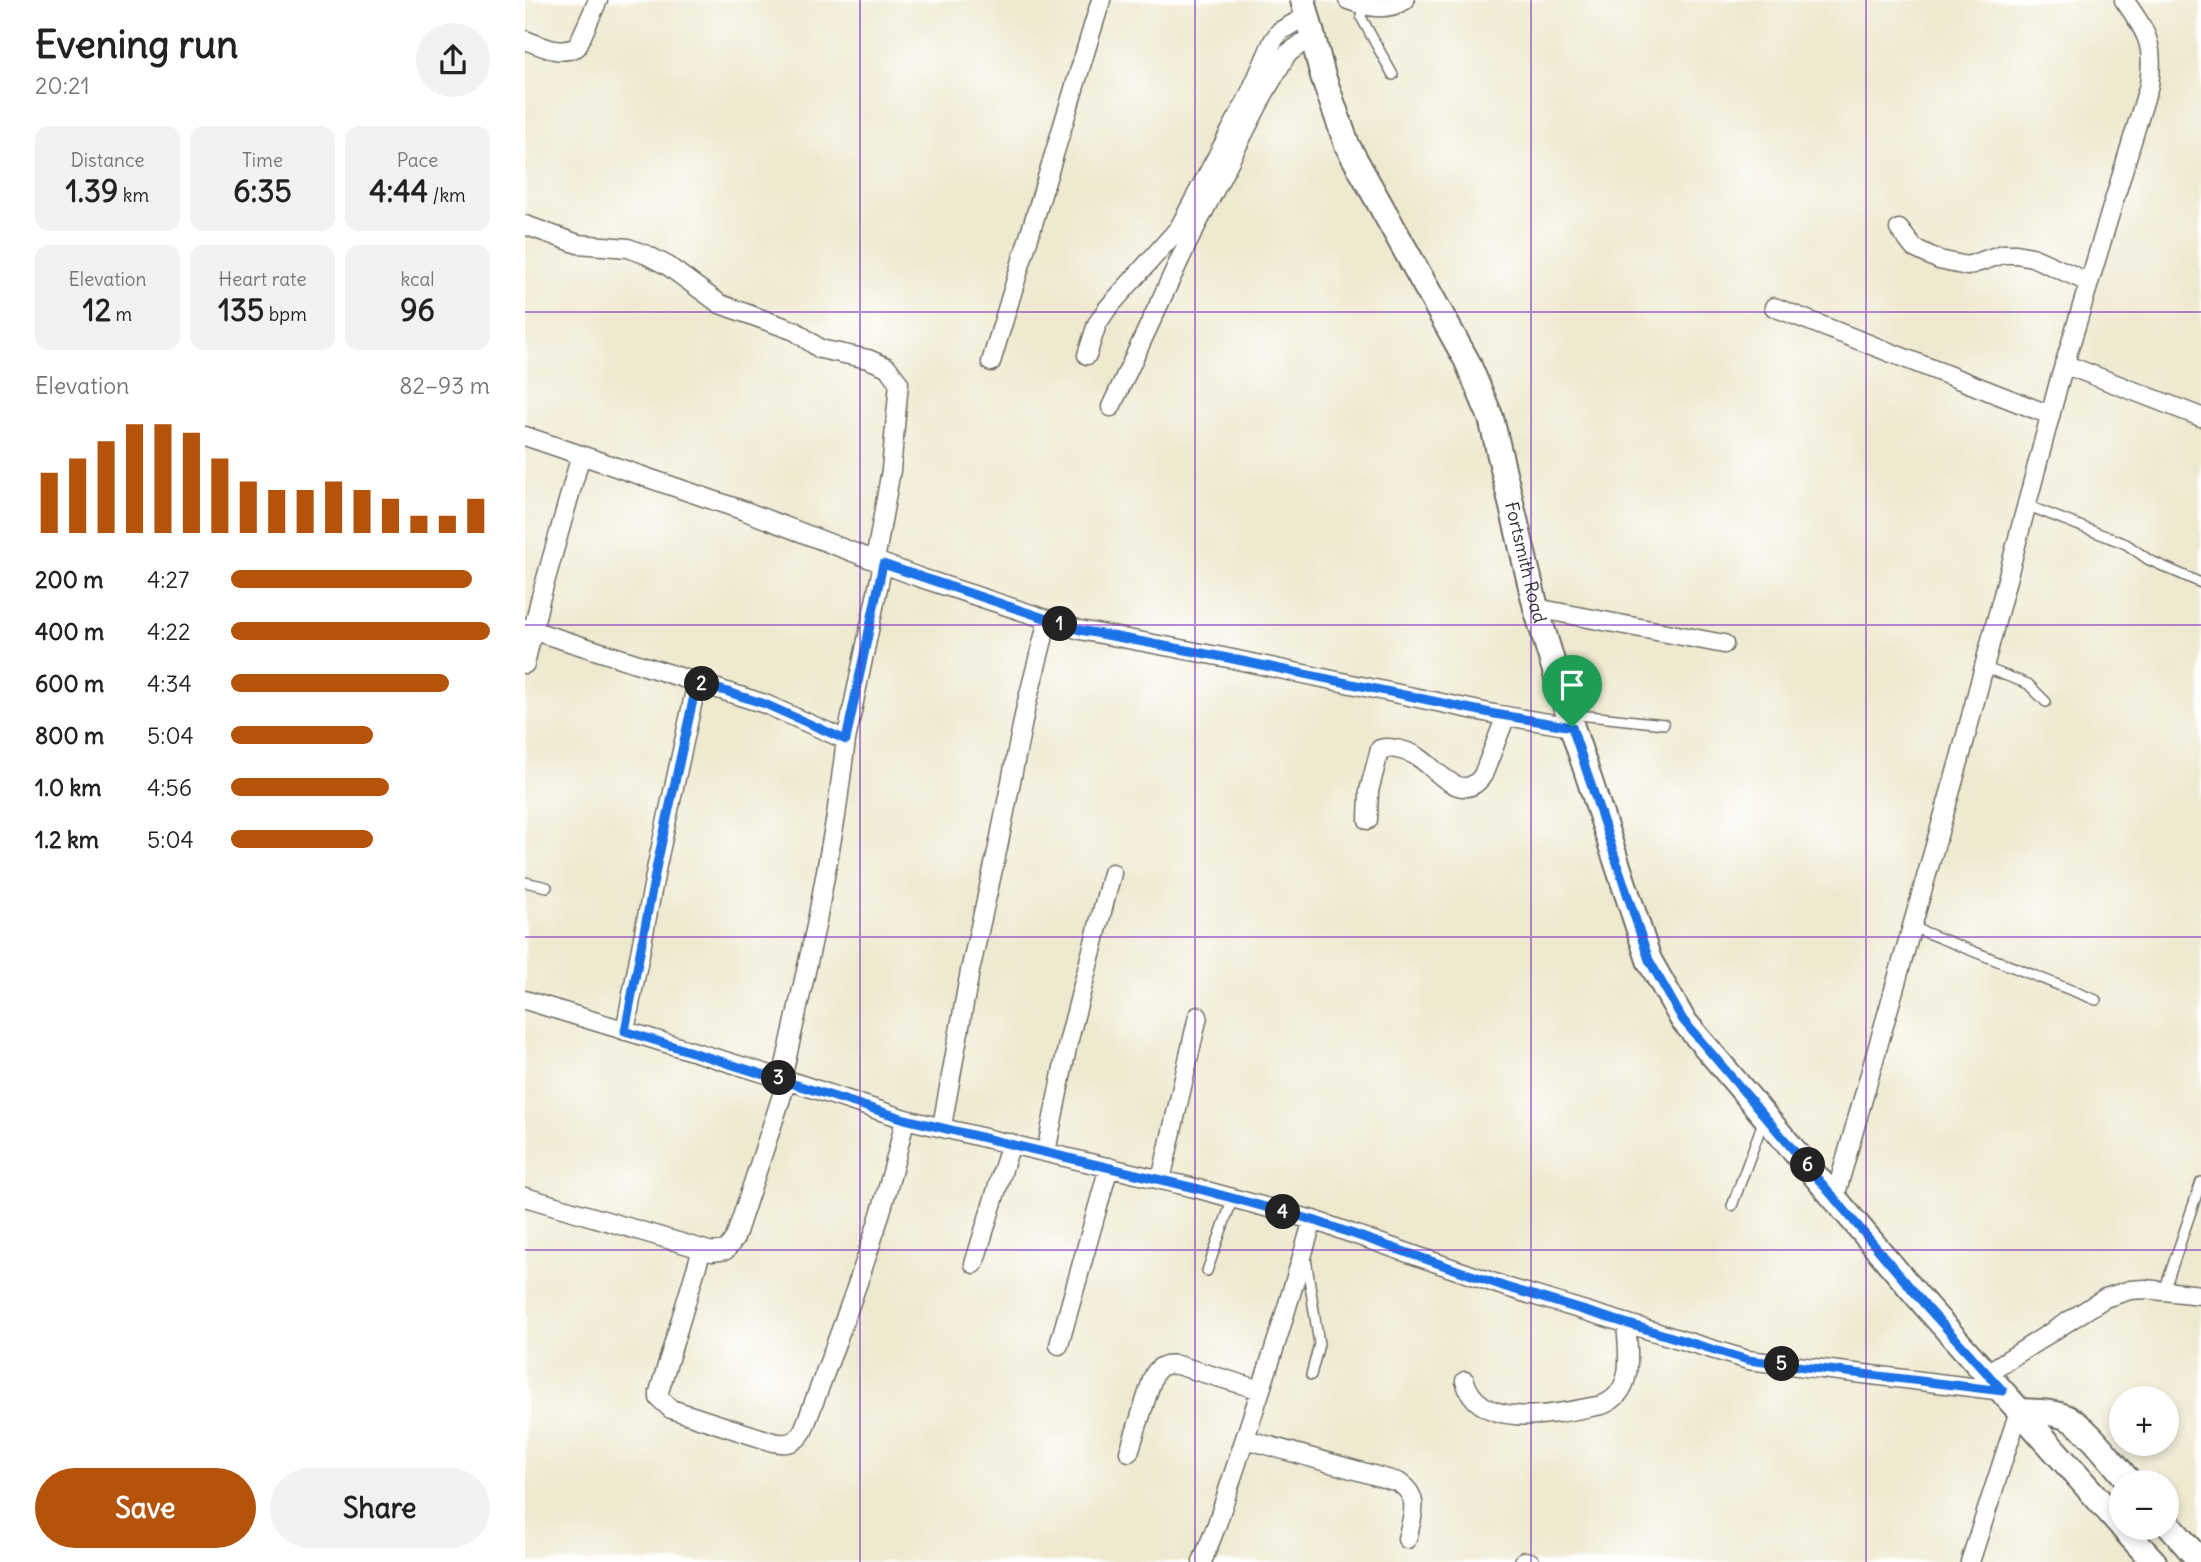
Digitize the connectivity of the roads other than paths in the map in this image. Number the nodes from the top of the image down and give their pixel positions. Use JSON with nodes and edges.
{"nodes":[{"id":1,"x":598,"y":0,"type":"edge"},
{"id":2,"x":1101,"y":0,"type":"edge"},
{"id":3,"x":1405,"y":0,"type":"edge"},
{"id":4,"x":2124,"y":0,"type":"edge"},
{"id":5,"x":1356,"y":3,"type":"edge"},
{"id":6,"x":1308,"y":11,"type":"edge"},
{"id":7,"x":525,"y":40,"type":"edge"},
{"id":8,"x":1393,"y":75,"type":"dead end"},
{"id":9,"x":525,"y":225,"type":"edge"},
{"id":10,"x":1899,"y":229,"type":"dead end"},
{"id":11,"x":2088,"y":282,"type":"junction"},
{"id":12,"x":1774,"y":307,"type":"dead end"},
{"id":13,"x":1087,"y":355,"type":"dead end"},
{"id":14,"x":991,"y":362,"type":"dead end"},
{"id":15,"x":2064,"y":364,"type":"junction"},
{"id":16,"x":1111,"y":407,"type":"dead end"},
{"id":17,"x":2050,"y":415,"type":"junction"},
{"id":18,"x":2201,"y":417,"type":"edge"},
{"id":19,"x":525,"y":436,"type":"edge"},
{"id":20,"x":581,"y":455,"type":"junction"},
{"id":21,"x":2026,"y":505,"type":"junction"},
{"id":22,"x":879,"y":562,"type":"junction"},
{"id":23,"x":2201,"y":583,"type":"edge"},
{"id":24,"x":1536,"y":608,"type":"junction"},
{"id":25,"x":1048,"y":620,"type":"junction"},
{"id":26,"x":529,"y":629,"type":"edge"},
{"id":27,"x":1724,"y":644,"type":"dead end"},
{"id":28,"x":525,"y":664,"type":"edge"},
{"id":29,"x":1983,"y":667,"type":"junction"},
{"id":30,"x":697,"y":682,"type":"junction"},
{"id":31,"x":2046,"y":702,"type":"dead end"},
{"id":32,"x":1506,"y":716,"type":"junction"},
{"id":33,"x":1570,"y":720,"type":"junction"},
{"id":34,"x":1664,"y":724,"type":"dead end"},
{"id":35,"x":846,"y":740,"type":"junction"},
{"id":36,"x":1368,"y":820,"type":"dead end"},
{"id":37,"x":1112,"y":873,"type":"dead end"},
{"id":38,"x":525,"y":882,"type":"edge"},
{"id":39,"x":547,"y":887,"type":"dead end"},
{"id":40,"x":1912,"y":927,"type":"junction"},
{"id":41,"x":525,"y":1000,"type":"edge"},
{"id":42,"x":2096,"y":1000,"type":"dead end"},
{"id":43,"x":1198,"y":1016,"type":"dead end"},
{"id":44,"x":625,"y":1031,"type":"junction"},
{"id":45,"x":785,"y":1079,"type":"junction"},
{"id":46,"x":1765,"y":1115,"type":"junction"},
{"id":47,"x":905,"y":1119,"type":"junction"},
{"id":48,"x":942,"y":1126,"type":"junction"},
{"id":49,"x":1011,"y":1143,"type":"junction"},
{"id":50,"x":1046,"y":1152,"type":"junction"},
{"id":51,"x":1109,"y":1167,"type":"junction"},
{"id":52,"x":1161,"y":1180,"type":"junction"},
{"id":53,"x":2201,"y":1182,"type":"edge"},
{"id":54,"x":525,"y":1197,"type":"edge"},
{"id":55,"x":1835,"y":1197,"type":"junction"},
{"id":56,"x":1233,"y":1198,"type":"junction"},
{"id":57,"x":1732,"y":1206,"type":"dead end"},
{"id":58,"x":1313,"y":1220,"type":"junction"},
{"id":59,"x":702,"y":1249,"type":"junction"},
{"id":60,"x":1305,"y":1249,"type":"junction"},
{"id":61,"x":974,"y":1264,"type":"dead end"},
{"id":62,"x":1207,"y":1271,"type":"dead end"},
{"id":63,"x":2164,"y":1291,"type":"junction"},
{"id":64,"x":2201,"y":1295,"type":"edge"},
{"id":65,"x":1626,"y":1323,"type":"junction"},
{"id":66,"x":1059,"y":1345,"type":"dead end"},
{"id":67,"x":1311,"y":1375,"type":"dead end"},
{"id":68,"x":1465,"y":1381,"type":"dead end"},
{"id":69,"x":1995,"y":1382,"type":"junction"},
{"id":70,"x":1261,"y":1390,"type":"junction"},
{"id":71,"x":2019,"y":1411,"type":"junction"},
{"id":72,"x":1245,"y":1438,"type":"junction"},
{"id":73,"x":1129,"y":1452,"type":"dead end"},
{"id":74,"x":2119,"y":1470,"type":"edge"},
{"id":75,"x":2109,"y":1512,"type":"edge"},
{"id":76,"x":2179,"y":1537,"type":"edge"},
{"id":77,"x":1406,"y":1539,"type":"dead end"},
{"id":78,"x":2134,"y":1540,"type":"edge"},
{"id":79,"x":1202,"y":1562,"type":"edge"},
{"id":80,"x":1970,"y":1562,"type":"edge"},
{"id":81,"x":2154,"y":1562,"type":"edge"},
{"id":82,"x":2201,"y":1562,"type":"edge"}],
"edges":[{"from":1,"to":7,"type":"street"},
{"from":2,"to":14,"type":"street"},
{"from":3,"to":5,"type":"street"},
{"from":4,"to":11,"type":"street"},
{"from":5,"to":8,"type":"lane"},
{"from":6,"to":13,"type":"street"},
{"from":6,"to":16,"type":"street"},
{"from":6,"to":24,"type":"street","name":"Fortsmith Road"},
{"from":9,"to":22,"type":"street"},
{"from":10,"to":11,"type":"street"},
{"from":11,"to":15,"type":"street"},
{"from":12,"to":17,"type":"street"},
{"from":15,"to":17,"type":"street"},
{"from":15,"to":18,"type":"street"},
{"from":17,"to":21,"type":"street"},
{"from":19,"to":20,"type":"street"},
{"from":20,"to":22,"type":"street"},
{"from":20,"to":26,"type":"street"},
{"from":21,"to":23,"type":"lane"},
{"from":21,"to":29,"type":"street"},
{"from":22,"to":25,"type":"street"},
{"from":22,"to":35,"type":"street"},
{"from":24,"to":27,"type":"street"},
{"from":24,"to":33,"type":"street","name":"Fortsmith Road"},
{"from":25,"to":32,"type":"street"},
{"from":25,"to":48,"type":"street"},
{"from":26,"to":28,"type":"street"},
{"from":26,"to":30,"type":"street"},
{"from":29,"to":31,"type":"lane"},
{"from":29,"to":40,"type":"street"},
{"from":30,"to":35,"type":"street"},
{"from":30,"to":44,"type":"street"},
{"from":32,"to":33,"type":"street"},
{"from":32,"to":36,"type":"street"},
{"from":33,"to":34,"type":"lane"},
{"from":33,"to":46,"type":"street","name":"Fortsmith Road"},
{"from":35,"to":45,"type":"street"},
{"from":37,"to":50,"type":"street"},
{"from":38,"to":39,"type":"lane"},
{"from":40,"to":42,"type":"lane"},
{"from":40,"to":55,"type":"street"},
{"from":41,"to":44,"type":"street"},
{"from":43,"to":52,"type":"street"},
{"from":44,"to":45,"type":"street"},
{"from":45,"to":47,"type":"street"},
{"from":45,"to":59,"type":"street"},
{"from":46,"to":55,"type":"street","name":"Fortsmith Road"},
{"from":46,"to":57,"type":"lane"},
{"from":47,"to":48,"type":"street"},
{"from":47,"to":59,"type":"street"},
{"from":48,"to":49,"type":"street"},
{"from":49,"to":50,"type":"street"},
{"from":49,"to":61,"type":"street"},
{"from":50,"to":51,"type":"street"},
{"from":51,"to":52,"type":"street"},
{"from":51,"to":66,"type":"street"},
{"from":52,"to":56,"type":"street"},
{"from":53,"to":63,"type":"lane"},
{"from":54,"to":59,"type":"street"},
{"from":55,"to":69,"type":"street","name":"Fortsmith Road"},
{"from":56,"to":58,"type":"street"},
{"from":56,"to":62,"type":"lane"},
{"from":58,"to":60,"type":"street"},
{"from":58,"to":65,"type":"street"},
{"from":60,"to":67,"type":"lane"},
{"from":60,"to":70,"type":"street"},
{"from":63,"to":64,"type":"street"},
{"from":63,"to":69,"type":"street"},
{"from":65,"to":68,"type":"street"},
{"from":65,"to":69,"type":"street"},
{"from":69,"to":71,"type":"street","name":"Fortsmith Road"},
{"from":70,"to":72,"type":"street"},
{"from":70,"to":73,"type":"street"},
{"from":71,"to":74,"type":"street"},
{"from":71,"to":75,"type":"street","name":"Fortsmith Road"},
{"from":71,"to":80,"type":"street"},
{"from":72,"to":77,"type":"street"},
{"from":72,"to":79,"type":"street"},
{"from":76,"to":82,"type":"street"},
{"from":78,"to":81,"type":"street","name":"Fortsmith Road"}]}
